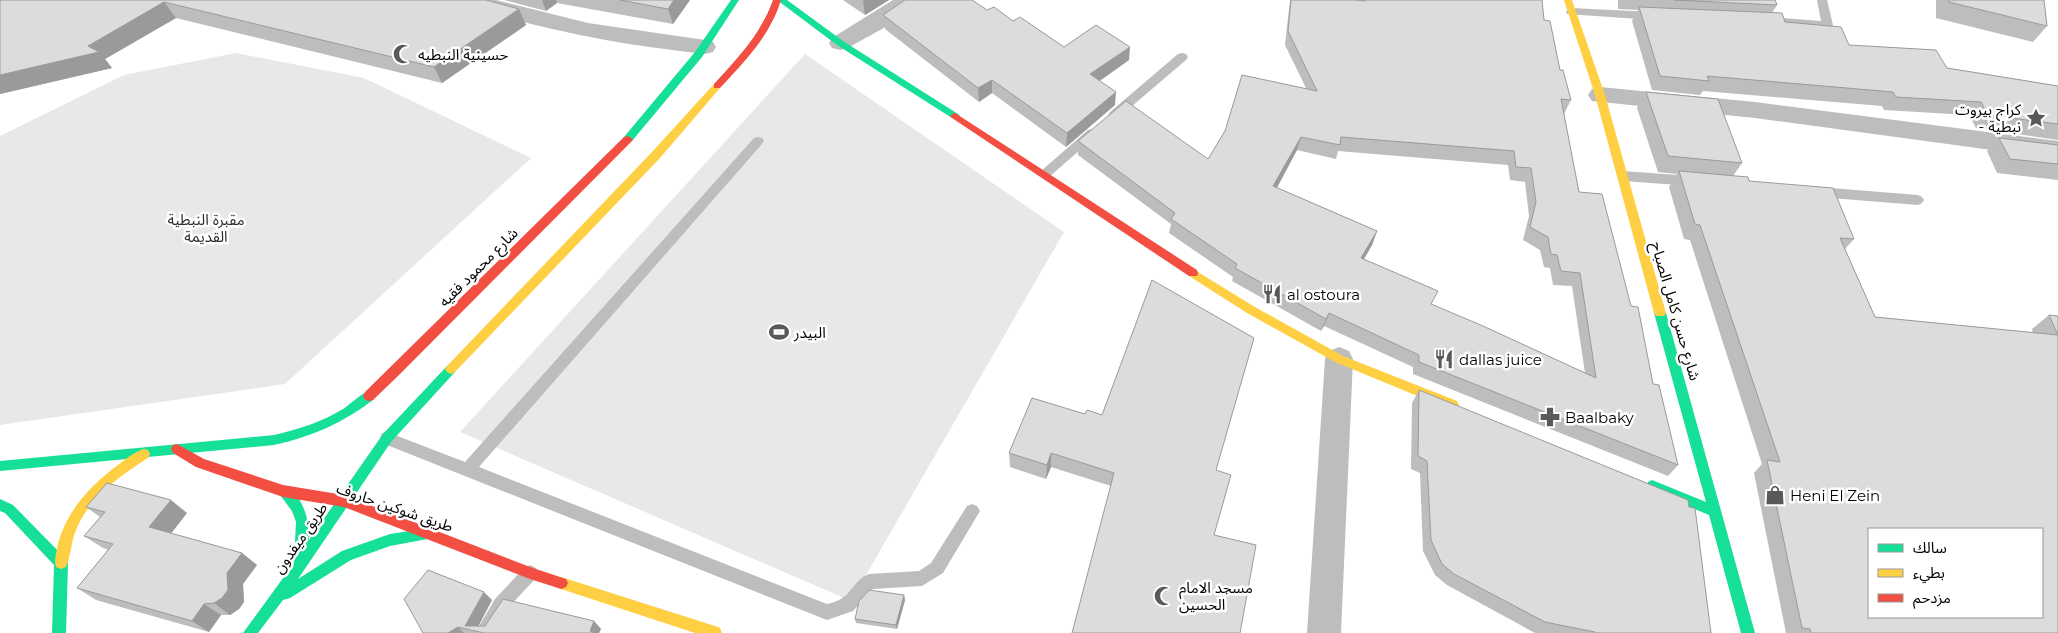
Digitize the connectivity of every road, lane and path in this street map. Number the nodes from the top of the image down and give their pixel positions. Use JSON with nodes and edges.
{"nodes":[{"id":1,"x":473,"y":0,"type":"edge"},
{"id":2,"x":735,"y":0,"type":"edge"},
{"id":3,"x":779,"y":0,"type":"edge"},
{"id":4,"x":907,"y":0,"type":"edge"},
{"id":5,"x":1568,"y":0,"type":"edge"},
{"id":6,"x":1822,"y":0,"type":"edge"},
{"id":7,"x":1572,"y":12,"type":"junction"},
{"id":8,"x":1660,"y":16,"type":"edge"},
{"id":9,"x":1768,"y":22,"type":"edge"},
{"id":10,"x":840,"y":43,"type":"junction"},
{"id":11,"x":705,"y":47,"type":"junction"},
{"id":12,"x":1182,"y":57,"type":"dead end"},
{"id":13,"x":1600,"y":95,"type":"junction"},
{"id":14,"x":758,"y":141,"type":"dead end"},
{"id":15,"x":2058,"y":150,"type":"edge"},
{"id":16,"x":1046,"y":174,"type":"junction"},
{"id":17,"x":1623,"y":176,"type":"junction"},
{"id":18,"x":1701,"y":182,"type":"edge"},
{"id":19,"x":1810,"y":191,"type":"edge"},
{"id":20,"x":1918,"y":200,"type":"dead end"},
{"id":21,"x":1339,"y":360,"type":"junction"},
{"id":22,"x":1468,"y":412,"type":"edge"},
{"id":23,"x":387,"y":438,"type":"junction"},
{"id":24,"x":177,"y":449,"type":"junction"},
{"id":25,"x":147,"y":452,"type":"junction"},
{"id":26,"x":0,"y":466,"type":"edge"},
{"id":27,"x":467,"y":470,"type":"junction"},
{"id":28,"x":1642,"y":482,"type":"edge"},
{"id":29,"x":283,"y":491,"type":"junction"},
{"id":30,"x":344,"y":501,"type":"junction"},
{"id":31,"x":0,"y":505,"type":"edge"},
{"id":32,"x":972,"y":511,"type":"dead end"},
{"id":33,"x":1716,"y":512,"type":"junction"},
{"id":34,"x":429,"y":534,"type":"junction"},
{"id":35,"x":61,"y":563,"type":"junction"},
{"id":36,"x":298,"y":566,"type":"junction"},
{"id":37,"x":530,"y":573,"type":"junction"},
{"id":38,"x":274,"y":602,"type":"junction"},
{"id":39,"x":60,"y":633,"type":"edge"},
{"id":40,"x":250,"y":633,"type":"edge"},
{"id":41,"x":483,"y":633,"type":"edge"},
{"id":42,"x":715,"y":633,"type":"edge"},
{"id":43,"x":1324,"y":633,"type":"edge"},
{"id":44,"x":1748,"y":633,"type":"edge"}],
"edges":[{"from":1,"to":11,"type":"street"},
{"from":2,"to":11,"type":"main road","name":"شارع محمود فقيه"},
{"from":3,"to":10,"type":"main road"},
{"from":3,"to":23,"type":"main road","name":"طريق ميفدون"},
{"from":4,"to":10,"type":"street"},
{"from":5,"to":7,"type":"main road","name":"شارع حسن كامل الصباح"},
{"from":6,"to":9,"type":"lane"},
{"from":7,"to":8,"type":"lane"},
{"from":7,"to":13,"type":"main road","name":"شارع حسن كامل الصباح"},
{"from":10,"to":16,"type":"main road"},
{"from":11,"to":24,"type":"main road","name":"شارع محمود فقيه"},
{"from":12,"to":16,"type":"lane"},
{"from":13,"to":15,"type":"street"},
{"from":13,"to":17,"type":"main road","name":"شارع حسن كامل الصباح"},
{"from":14,"to":27,"type":"lane"},
{"from":16,"to":21,"type":"main road"},
{"from":17,"to":18,"type":"lane"},
{"from":17,"to":33,"type":"main road","name":"شارع حسن كامل الصباح"},
{"from":19,"to":20,"type":"lane"},
{"from":21,"to":22,"type":"main road"},
{"from":21,"to":43,"type":"street"},
{"from":23,"to":27,"type":"lane"},
{"from":23,"to":30,"type":"main road","name":"طريق ميفدون"},
{"from":24,"to":25,"type":"main road"},
{"from":24,"to":29,"type":"main road","name":"طريق شوكين حاروف"},
{"from":25,"to":26,"type":"main road"},
{"from":25,"to":35,"type":"main road"},
{"from":27,"to":32,"type":"lane"},
{"from":28,"to":33,"type":"main road"},
{"from":29,"to":30,"type":"main road","name":"طريق شوكين حاروف"},
{"from":29,"to":36,"type":"main road"},
{"from":30,"to":34,"type":"main road","name":"طريق شوكين حاروف"},
{"from":30,"to":36,"type":"main road","name":"طريق ميفدون"},
{"from":31,"to":35,"type":"main road"},
{"from":33,"to":44,"type":"main road","name":"شارع حسن كامل الصباح"},
{"from":34,"to":37,"type":"main road","name":"طريق شوكين حاروف"},
{"from":34,"to":38,"type":"main road"},
{"from":35,"to":39,"type":"main road"},
{"from":36,"to":38,"type":"main road","name":"طريق ميفدون"},
{"from":37,"to":41,"type":"lane"},
{"from":37,"to":42,"type":"main road","name":"طريق شوكين حاروف"},
{"from":38,"to":40,"type":"main road","name":"طريق ميفدون"}]}
